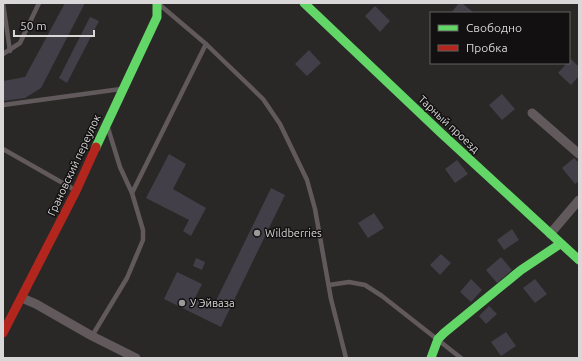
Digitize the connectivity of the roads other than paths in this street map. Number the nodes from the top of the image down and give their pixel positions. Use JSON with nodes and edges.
{"nodes":[{"id":1,"x":3,"y":3,"type":"edge"},
{"id":2,"x":38,"y":3,"type":"edge"},
{"id":3,"x":304,"y":3,"type":"edge"},
{"id":4,"x":158,"y":4,"type":"edge"},
{"id":5,"x":206,"y":44,"type":"junction"},
{"id":6,"x":10,"y":50,"type":"junction"},
{"id":7,"x":3,"y":54,"type":"edge"},
{"id":8,"x":123,"y":88,"type":"junction"},
{"id":9,"x":3,"y":105,"type":"edge"},
{"id":10,"x":532,"y":113,"type":"dead end"},
{"id":11,"x":107,"y":124,"type":"junction"},
{"id":12,"x":3,"y":149,"type":"edge"},
{"id":13,"x":579,"y":154,"type":"edge"},
{"id":14,"x":76,"y":191,"type":"junction"},
{"id":15,"x":132,"y":193,"type":"junction"},
{"id":16,"x":579,"y":200,"type":"edge"},
{"id":17,"x":550,"y":234,"type":"junction"},
{"id":18,"x":560,"y":244,"type":"junction"},
{"id":19,"x":579,"y":260,"type":"edge"},
{"id":20,"x":329,"y":285,"type":"junction"},
{"id":21,"x":22,"y":298,"type":"junction"},
{"id":22,"x":3,"y":333,"type":"edge"},
{"id":23,"x":92,"y":336,"type":"junction"},
{"id":24,"x":438,"y":339,"type":"junction"},
{"id":25,"x":136,"y":358,"type":"edge"},
{"id":26,"x":346,"y":358,"type":"edge"},
{"id":27,"x":431,"y":358,"type":"edge"},
{"id":28,"x":461,"y":358,"type":"edge"}],
"edges":[{"from":1,"to":6,"type":"lane"},
{"from":2,"to":6,"type":"lane"},
{"from":3,"to":17,"type":"street","name":"Тарный проезд"},
{"from":4,"to":5,"type":"lane"},
{"from":4,"to":8,"type":"street","name":"Грановский переулок"},
{"from":5,"to":15,"type":"lane"},
{"from":5,"to":20,"type":"lane"},
{"from":6,"to":7,"type":"lane"},
{"from":8,"to":9,"type":"lane"},
{"from":8,"to":11,"type":"street","name":"Грановский переулок"},
{"from":10,"to":13,"type":"street"},
{"from":11,"to":14,"type":"street","name":"Грановский переулок"},
{"from":11,"to":15,"type":"lane"},
{"from":12,"to":14,"type":"lane"},
{"from":14,"to":21,"type":"street","name":"Грановский переулок"},
{"from":15,"to":23,"type":"lane"},
{"from":16,"to":17,"type":"street"},
{"from":17,"to":18,"type":"street","name":"Тарный проезд"},
{"from":18,"to":19,"type":"street","name":"Тарный проезд"},
{"from":18,"to":24,"type":"street"},
{"from":20,"to":24,"type":"lane"},
{"from":20,"to":26,"type":"lane"},
{"from":21,"to":22,"type":"street","name":"Грановский переулок"},
{"from":21,"to":23,"type":"street"},
{"from":23,"to":25,"type":"street"},
{"from":24,"to":27,"type":"street"},
{"from":24,"to":28,"type":"lane"}]}
